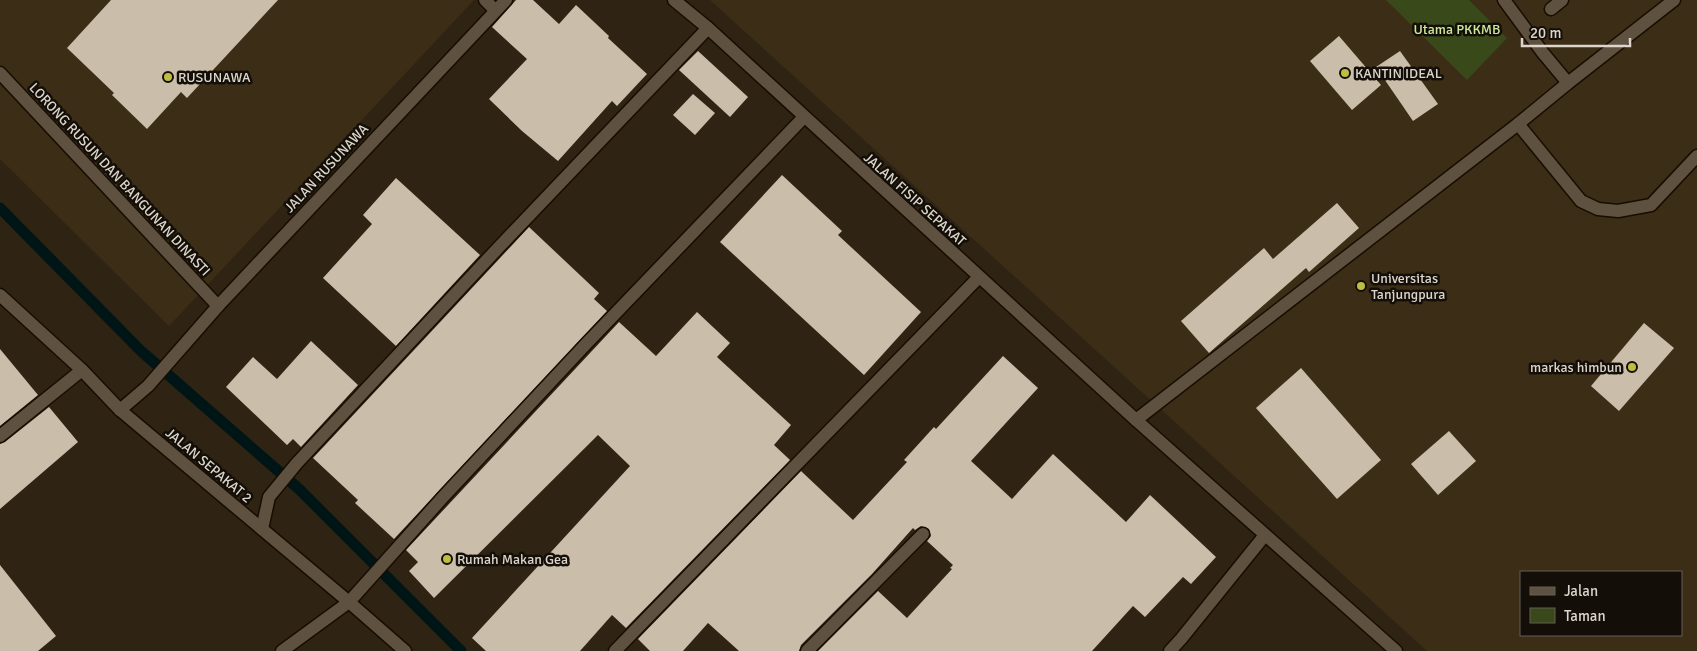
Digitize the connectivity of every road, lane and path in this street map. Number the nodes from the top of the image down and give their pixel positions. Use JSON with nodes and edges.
{"nodes":[{"id":1,"x":485,"y":0,"type":"edge"},
{"id":2,"x":506,"y":0,"type":"edge"},
{"id":3,"x":674,"y":0,"type":"edge"},
{"id":4,"x":1504,"y":0,"type":"edge"},
{"id":5,"x":1562,"y":0,"type":"edge"},
{"id":6,"x":1674,"y":0,"type":"edge"},
{"id":7,"x":1551,"y":9,"type":"dead end"},
{"id":8,"x":495,"y":10,"type":"junction"},
{"id":9,"x":708,"y":28,"type":"junction"},
{"id":10,"x":0,"y":73,"type":"edge"},
{"id":11,"x":1568,"y":82,"type":"junction"},
{"id":12,"x":804,"y":117,"type":"junction"},
{"id":13,"x":1518,"y":124,"type":"junction"},
{"id":14,"x":1697,"y":156,"type":"edge"},
{"id":15,"x":979,"y":277,"type":"junction"},
{"id":16,"x":0,"y":295,"type":"edge"},
{"id":17,"x":218,"y":306,"type":"junction"},
{"id":18,"x":82,"y":370,"type":"junction"},
{"id":19,"x":120,"y":410,"type":"junction"},
{"id":20,"x":1136,"y":420,"type":"junction"},
{"id":21,"x":0,"y":436,"type":"edge"},
{"id":22,"x":262,"y":529,"type":"junction"},
{"id":23,"x":923,"y":534,"type":"dead end"},
{"id":24,"x":1265,"y":535,"type":"junction"},
{"id":25,"x":350,"y":602,"type":"junction"},
{"id":26,"x":282,"y":651,"type":"edge"},
{"id":27,"x":405,"y":651,"type":"edge"},
{"id":28,"x":615,"y":651,"type":"edge"},
{"id":29,"x":807,"y":651,"type":"edge"},
{"id":30,"x":1170,"y":651,"type":"edge"},
{"id":31,"x":1396,"y":651,"type":"edge"}],
"edges":[{"from":1,"to":8,"type":"street"},
{"from":2,"to":8,"type":"street","name":"JALAN RUSUNAWA"},
{"from":3,"to":9,"type":"street","name":"JALAN FISIP SEPAKAT"},
{"from":4,"to":11,"type":"street"},
{"from":5,"to":7,"type":"street"},
{"from":6,"to":11,"type":"street"},
{"from":8,"to":17,"type":"street","name":"JALAN RUSUNAWA"},
{"from":9,"to":12,"type":"street","name":"JALAN FISIP SEPAKAT"},
{"from":9,"to":22,"type":"street"},
{"from":10,"to":17,"type":"street","name":"LORONG RUSUN DAN BANGUNAN DINASTI"},
{"from":11,"to":13,"type":"street"},
{"from":12,"to":15,"type":"street","name":"JALAN FISIP SEPAKAT"},
{"from":12,"to":25,"type":"street"},
{"from":13,"to":14,"type":"street"},
{"from":13,"to":20,"type":"street"},
{"from":15,"to":20,"type":"street","name":"JALAN FISIP SEPAKAT"},
{"from":15,"to":28,"type":"street"},
{"from":16,"to":18,"type":"street","name":"JALAN SEPAKAT 2"},
{"from":17,"to":19,"type":"street","name":"JALAN RUSUNAWA"},
{"from":18,"to":19,"type":"street","name":"JALAN SEPAKAT 2"},
{"from":18,"to":21,"type":"street"},
{"from":19,"to":22,"type":"street","name":"JALAN SEPAKAT 2"},
{"from":20,"to":24,"type":"street","name":"JALAN FISIP SEPAKAT"},
{"from":22,"to":25,"type":"street","name":"JALAN SEPAKAT 2"},
{"from":23,"to":29,"type":"street"},
{"from":24,"to":30,"type":"street"},
{"from":24,"to":31,"type":"street","name":"JALAN FISIP SEPAKAT"},
{"from":25,"to":26,"type":"street"},
{"from":25,"to":27,"type":"street","name":"JALAN SEPAKAT 2"}]}
